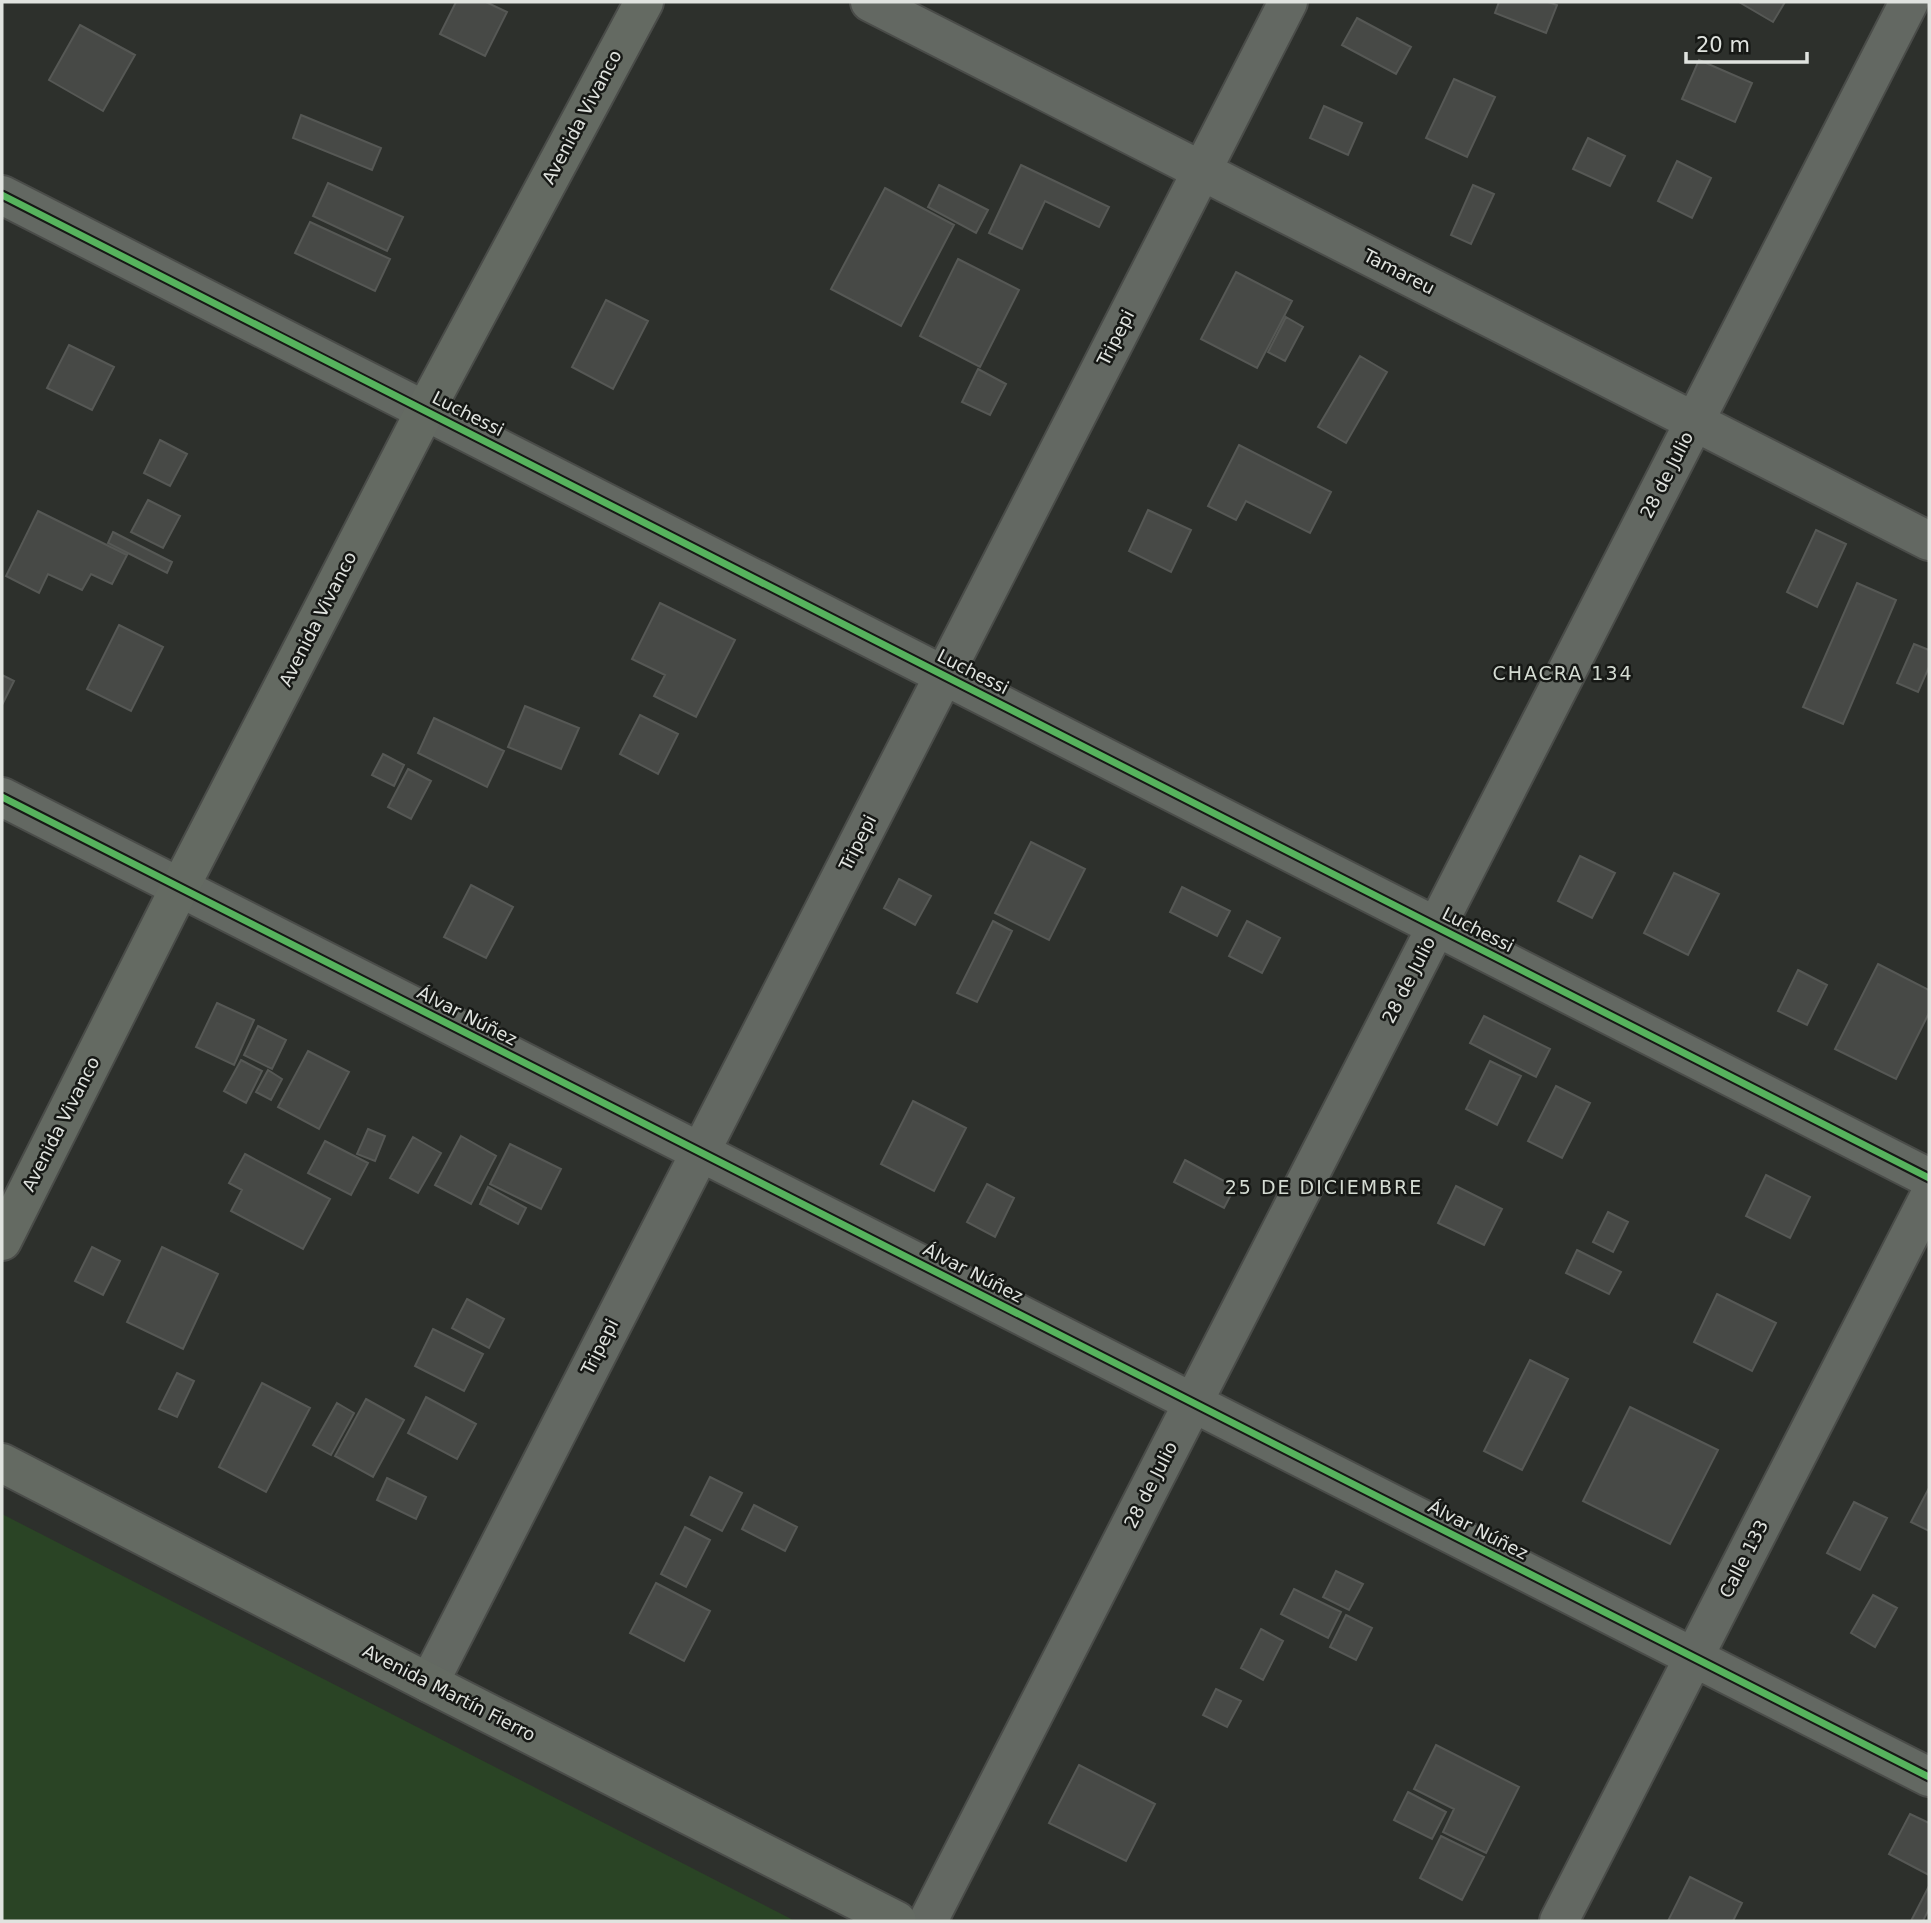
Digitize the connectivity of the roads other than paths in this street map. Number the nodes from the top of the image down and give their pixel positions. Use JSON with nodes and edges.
{"nodes":[{"id":1,"x":644,"y":2,"type":"edge"},
{"id":2,"x":870,"y":2,"type":"edge"},
{"id":3,"x":1288,"y":2,"type":"edge"},
{"id":4,"x":1909,"y":2,"type":"edge"},
{"id":5,"x":1200,"y":173,"type":"junction"},
{"id":6,"x":2,"y":195,"type":"edge"},
{"id":7,"x":426,"y":409,"type":"junction"},
{"id":8,"x":1695,"y":420,"type":"junction"},
{"id":9,"x":1929,"y":541,"type":"edge"},
{"id":10,"x":944,"y":676,"type":"junction"},
{"id":11,"x":2,"y":797,"type":"edge"},
{"id":12,"x":180,"y":887,"type":"junction"},
{"id":13,"x":1436,"y":926,"type":"junction"},
{"id":14,"x":700,"y":1153,"type":"junction"},
{"id":15,"x":1929,"y":1178,"type":"edge"},
{"id":16,"x":1929,"y":1197,"type":"edge"},
{"id":17,"x":2,"y":1241,"type":"edge"},
{"id":18,"x":1193,"y":1403,"type":"junction"},
{"id":19,"x":2,"y":1463,"type":"edge"},
{"id":20,"x":1694,"y":1658,"type":"junction"},
{"id":21,"x":429,"y":1683,"type":"junction"},
{"id":22,"x":1929,"y":1777,"type":"edge"},
{"id":23,"x":897,"y":1921,"type":"edge"},
{"id":24,"x":928,"y":1921,"type":"edge"},
{"id":25,"x":1559,"y":1921,"type":"edge"}],
"edges":[{"from":1,"to":7,"type":"street","name":"Avenida Vivanco"},
{"from":2,"to":5,"type":"street","name":"Tamareu"},
{"from":3,"to":5,"type":"street","name":"Tripepi"},
{"from":4,"to":8,"type":"street","name":"28 de Julio"},
{"from":5,"to":8,"type":"street","name":"Tamareu"},
{"from":5,"to":10,"type":"street","name":"Tripepi"},
{"from":6,"to":7,"type":"street","name":"Luchessi"},
{"from":7,"to":10,"type":"street","name":"Luchessi"},
{"from":7,"to":12,"type":"street","name":"Avenida Vivanco"},
{"from":8,"to":9,"type":"street","name":"Tamareu"},
{"from":8,"to":13,"type":"street","name":"28 de Julio"},
{"from":10,"to":13,"type":"street","name":"Luchessi"},
{"from":10,"to":14,"type":"street","name":"Tripepi"},
{"from":11,"to":12,"type":"street","name":"Álvar Núñez"},
{"from":12,"to":14,"type":"street","name":"Álvar Núñez"},
{"from":12,"to":17,"type":"street","name":"Avenida Vivanco"},
{"from":13,"to":15,"type":"street","name":"Luchessi"},
{"from":13,"to":18,"type":"street","name":"28 de Julio"},
{"from":14,"to":18,"type":"street","name":"Álvar Núñez"},
{"from":14,"to":21,"type":"street","name":"Tripepi"},
{"from":16,"to":20,"type":"street","name":"Calle 133"},
{"from":18,"to":20,"type":"street","name":"Álvar Núñez"},
{"from":18,"to":24,"type":"street","name":"28 de Julio"},
{"from":19,"to":21,"type":"street","name":"Avenida Martín Fierro"},
{"from":20,"to":22,"type":"street","name":"Álvar Núñez"},
{"from":20,"to":25,"type":"street","name":"Calle 133"},
{"from":21,"to":23,"type":"street","name":"Avenida Martín Fierro"}]}
